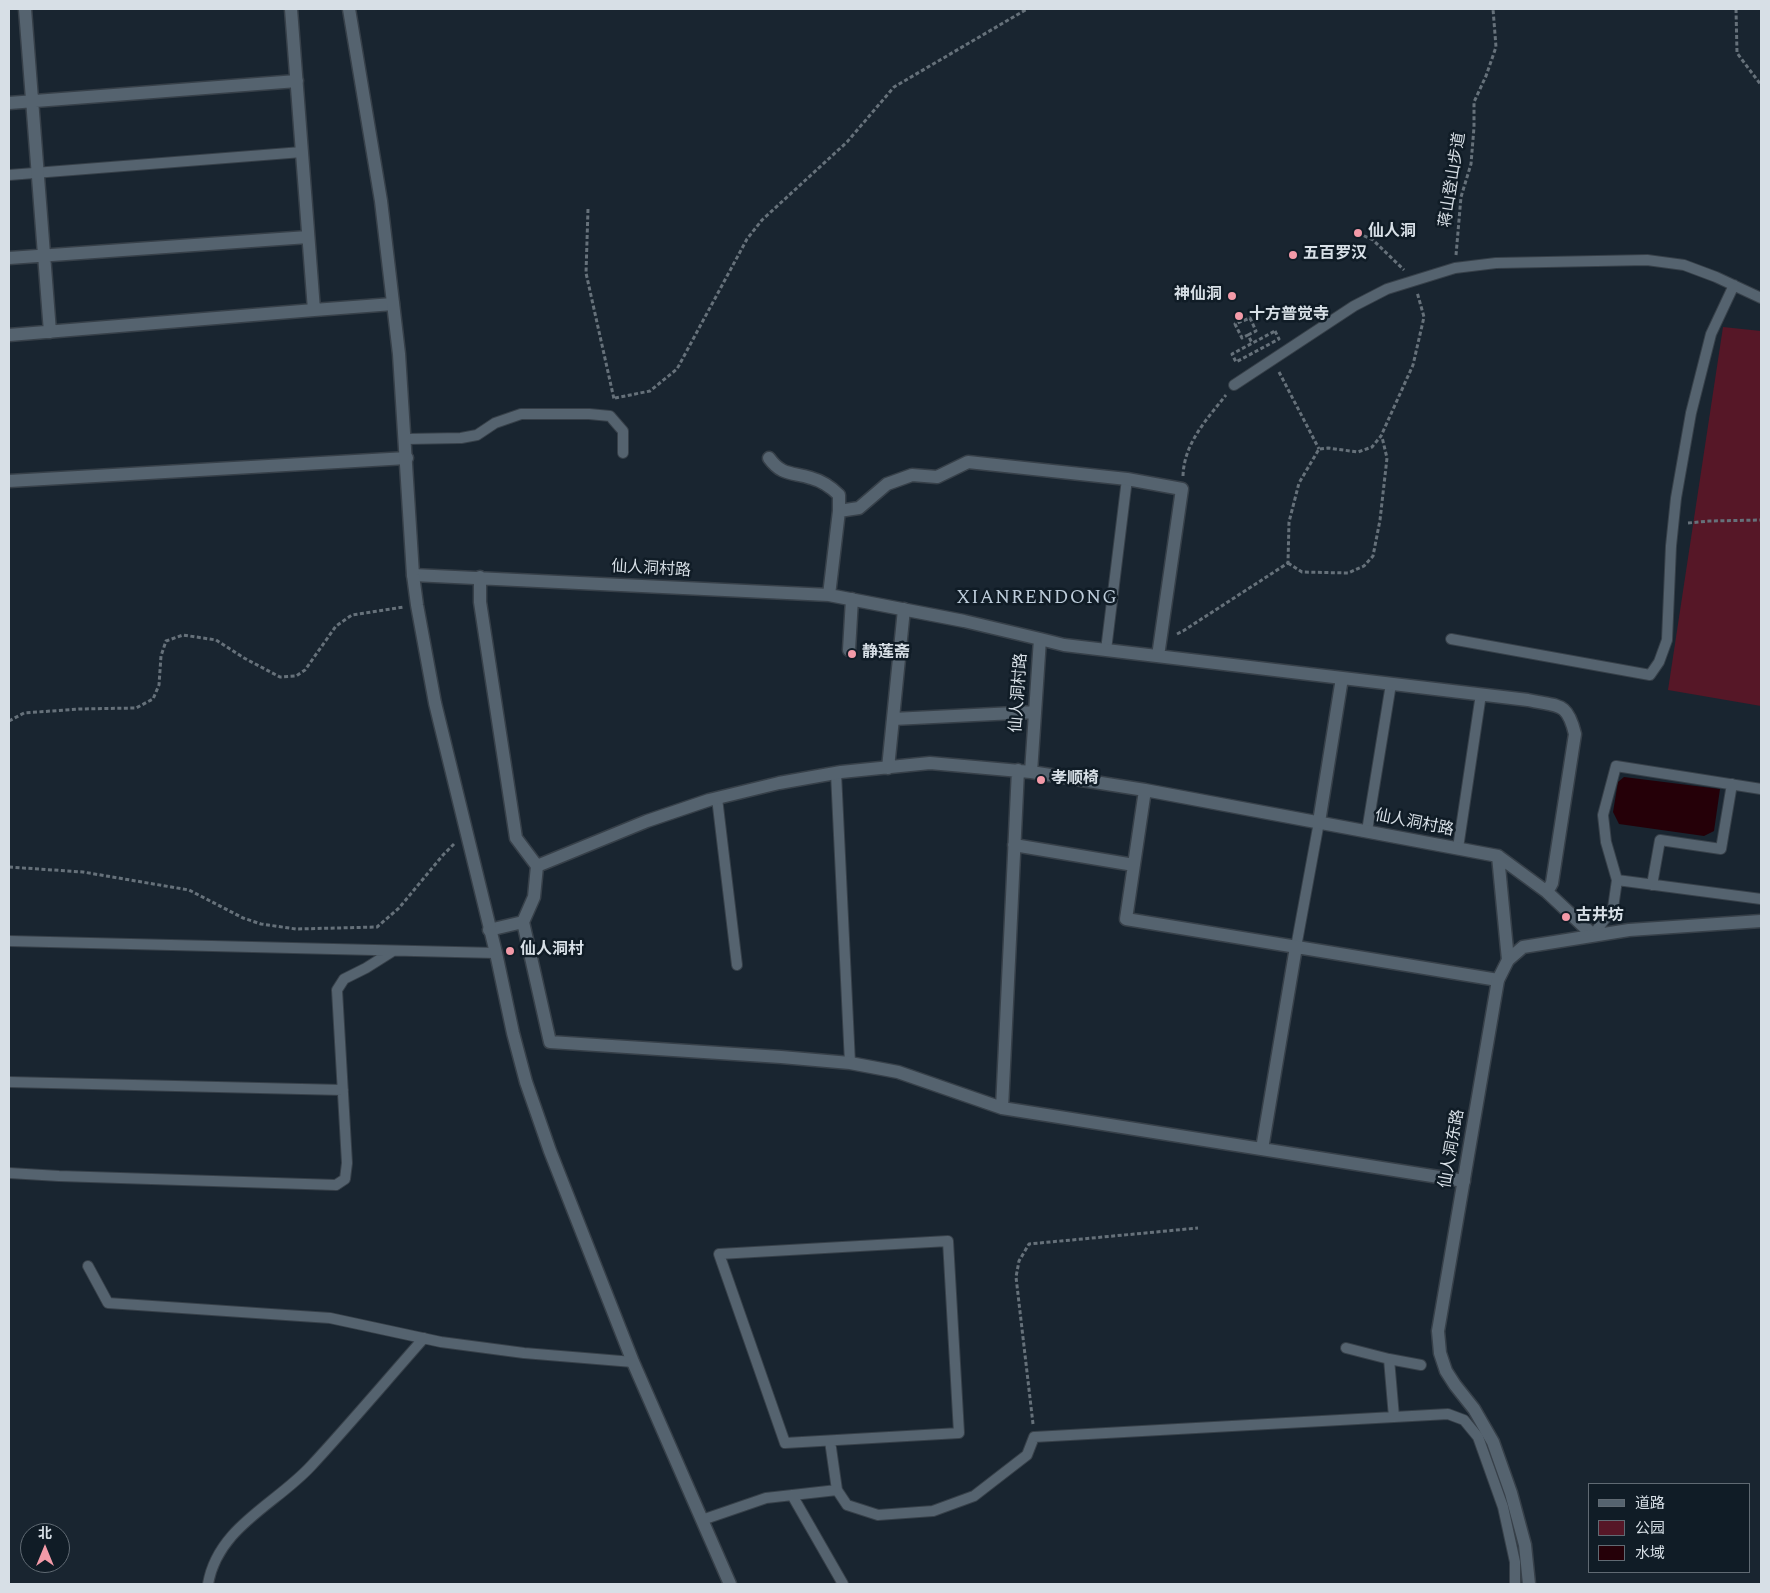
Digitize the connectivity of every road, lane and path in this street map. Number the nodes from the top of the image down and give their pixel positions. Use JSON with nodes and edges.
{"nodes":[{"id":1,"x":26,"y":9,"type":"edge"},
{"id":2,"x":291,"y":9,"type":"edge"},
{"id":3,"x":349,"y":9,"type":"edge"},
{"id":4,"x":1026,"y":9,"type":"edge"},
{"id":5,"x":1493,"y":9,"type":"edge"},
{"id":6,"x":1736,"y":9,"type":"edge"},
{"id":7,"x":297,"y":81,"type":"junction"},
{"id":8,"x":1761,"y":86,"type":"edge"},
{"id":9,"x":32,"y":101,"type":"junction"},
{"id":10,"x":9,"y":103,"type":"edge"},
{"id":11,"x":302,"y":152,"type":"junction"},
{"id":12,"x":38,"y":172,"type":"junction"},
{"id":13,"x":9,"y":174,"type":"edge"},
{"id":14,"x":588,"y":209,"type":"dead end"},
{"id":15,"x":1358,"y":233,"type":"dead end"},
{"id":16,"x":308,"y":237,"type":"junction"},
{"id":17,"x":44,"y":256,"type":"junction"},
{"id":18,"x":9,"y":258,"type":"edge"},
{"id":19,"x":1455,"y":268,"type":"junction"},
{"id":20,"x":1413,"y":280,"type":"junction"},
{"id":21,"x":1734,"y":285,"type":"junction"},
{"id":22,"x":1761,"y":298,"type":"edge"},
{"id":23,"x":393,"y":304,"type":"junction"},
{"id":24,"x":314,"y":310,"type":"junction"},
{"id":25,"x":50,"y":332,"type":"junction"},
{"id":26,"x":9,"y":335,"type":"edge"},
{"id":27,"x":1248,"y":335,"type":"junction"},
{"id":28,"x":1252,"y":343,"type":"junction"},
{"id":29,"x":1273,"y":360,"type":"junction"},
{"id":30,"x":1234,"y":385,"type":"joint"},
{"id":31,"x":614,"y":398,"type":"junction"},
{"id":32,"x":610,"y":416,"type":"junction"},
{"id":33,"x":1381,"y":436,"type":"junction"},
{"id":34,"x":406,"y":439,"type":"junction"},
{"id":35,"x":1319,"y":449,"type":"junction"},
{"id":36,"x":623,"y":453,"type":"dead end"},
{"id":37,"x":407,"y":458,"type":"junction"},
{"id":38,"x":769,"y":458,"type":"dead end"},
{"id":39,"x":1127,"y":479,"type":"junction"},
{"id":40,"x":9,"y":481,"type":"edge"},
{"id":41,"x":1182,"y":489,"type":"junction"},
{"id":42,"x":839,"y":511,"type":"junction"},
{"id":43,"x":1761,"y":520,"type":"edge"},
{"id":44,"x":1671,"y":546,"type":"junction"},
{"id":45,"x":1288,"y":564,"type":"junction"},
{"id":46,"x":413,"y":575,"type":"junction"},
{"id":47,"x":480,"y":578,"type":"junction"},
{"id":48,"x":829,"y":595,"type":"junction"},
{"id":49,"x":852,"y":599,"type":"junction"},
{"id":50,"x":416,"y":605,"type":"junction"},
{"id":51,"x":904,"y":609,"type":"junction"},
{"id":52,"x":1040,"y":639,"type":"junction"},
{"id":53,"x":1451,"y":639,"type":"dead end"},
{"id":54,"x":1160,"y":640,"type":"junction"},
{"id":55,"x":849,"y":650,"type":"dead end"},
{"id":56,"x":1106,"y":650,"type":"junction"},
{"id":57,"x":1158,"y":656,"type":"junction"},
{"id":58,"x":1342,"y":678,"type":"junction"},
{"id":59,"x":1391,"y":684,"type":"junction"},
{"id":60,"x":1480,"y":694,"type":"junction"},
{"id":61,"x":1035,"y":712,"type":"junction"},
{"id":62,"x":893,"y":719,"type":"junction"},
{"id":63,"x":9,"y":721,"type":"edge"},
{"id":64,"x":888,"y":768,"type":"junction"},
{"id":65,"x":1024,"y":771,"type":"junction"},
{"id":66,"x":836,"y":773,"type":"junction"},
{"id":67,"x":1732,"y":784,"type":"junction"},
{"id":68,"x":1761,"y":789,"type":"edge"},
{"id":69,"x":1145,"y":790,"type":"junction"},
{"id":70,"x":717,"y":798,"type":"junction"},
{"id":71,"x":1319,"y":822,"type":"junction"},
{"id":72,"x":1367,"y":831,"type":"junction"},
{"id":73,"x":466,"y":834,"type":"junction"},
{"id":74,"x":1014,"y":845,"type":"junction"},
{"id":75,"x":1458,"y":848,"type":"junction"},
{"id":76,"x":1498,"y":856,"type":"junction"},
{"id":77,"x":1134,"y":865,"type":"junction"},
{"id":78,"x":537,"y":866,"type":"junction"},
{"id":79,"x":9,"y":867,"type":"edge"},
{"id":80,"x":1617,"y":880,"type":"junction"},
{"id":81,"x":1652,"y":885,"type":"junction"},
{"id":82,"x":1547,"y":892,"type":"junction"},
{"id":83,"x":1761,"y":899,"type":"edge"},
{"id":84,"x":1761,"y":921,"type":"edge"},
{"id":85,"x":523,"y":922,"type":"junction"},
{"id":86,"x":490,"y":930,"type":"junction"},
{"id":87,"x":1593,"y":935,"type":"junction"},
{"id":88,"x":9,"y":941,"type":"edge"},
{"id":89,"x":1296,"y":947,"type":"junction"},
{"id":90,"x":393,"y":951,"type":"junction"},
{"id":91,"x":496,"y":953,"type":"junction"},
{"id":92,"x":1508,"y":960,"type":"junction"},
{"id":93,"x":737,"y":965,"type":"dead end"},
{"id":94,"x":1498,"y":980,"type":"junction"},
{"id":95,"x":850,"y":1063,"type":"junction"},
{"id":96,"x":9,"y":1082,"type":"edge"},
{"id":97,"x":343,"y":1090,"type":"junction"},
{"id":98,"x":1002,"y":1108,"type":"junction"},
{"id":99,"x":1262,"y":1149,"type":"junction"},
{"id":100,"x":9,"y":1173,"type":"edge"},
{"id":101,"x":1464,"y":1181,"type":"junction"},
{"id":102,"x":1198,"y":1228,"type":"dead end"},
{"id":103,"x":88,"y":1266,"type":"dead end"},
{"id":104,"x":424,"y":1338,"type":"junction"},
{"id":105,"x":1346,"y":1348,"type":"dead end"},
{"id":106,"x":1389,"y":1359,"type":"junction"},
{"id":107,"x":633,"y":1362,"type":"junction"},
{"id":108,"x":1421,"y":1365,"type":"dead end"},
{"id":109,"x":1394,"y":1417,"type":"junction"},
{"id":110,"x":1034,"y":1437,"type":"junction"},
{"id":111,"x":830,"y":1441,"type":"junction"},
{"id":112,"x":837,"y":1490,"type":"junction"},
{"id":113,"x":792,"y":1495,"type":"junction"},
{"id":114,"x":702,"y":1520,"type":"junction"},
{"id":115,"x":208,"y":1584,"type":"edge"},
{"id":116,"x":730,"y":1584,"type":"edge"},
{"id":117,"x":843,"y":1584,"type":"edge"},
{"id":118,"x":1515,"y":1584,"type":"edge"},
{"id":119,"x":1529,"y":1584,"type":"edge"}],
"edges":[{"from":1,"to":9,"type":"street"},
{"from":2,"to":7,"type":"street"},
{"from":3,"to":23,"type":"street"},
{"from":4,"to":31,"type":"path"},
{"from":5,"to":19,"type":"path","name":"蒋山登山步道"},
{"from":6,"to":8,"type":"path"},
{"from":7,"to":9,"type":"street"},
{"from":7,"to":11,"type":"street"},
{"from":9,"to":10,"type":"street"},
{"from":9,"to":12,"type":"street"},
{"from":11,"to":12,"type":"lane"},
{"from":11,"to":16,"type":"street"},
{"from":12,"to":13,"type":"lane"},
{"from":12,"to":17,"type":"street"},
{"from":14,"to":31,"type":"path"},
{"from":15,"to":20,"type":"path"},
{"from":16,"to":17,"type":"street"},
{"from":16,"to":24,"type":"street"},
{"from":17,"to":18,"type":"street"},
{"from":17,"to":25,"type":"street"},
{"from":19,"to":20,"type":"lane"},
{"from":19,"to":21,"type":"lane"},
{"from":20,"to":29,"type":"lane"},
{"from":20,"to":33,"type":"path"},
{"from":21,"to":22,"type":"lane"},
{"from":21,"to":44,"type":"lane"},
{"from":23,"to":24,"type":"street"},
{"from":23,"to":34,"type":"street"},
{"from":24,"to":25,"type":"street"},
{"from":25,"to":26,"type":"street"},
{"from":27,"to":27,"type":"path"},
{"from":27,"to":28,"type":"path"},
{"from":28,"to":28,"type":"path"},
{"from":29,"to":30,"type":"lane"},
{"from":29,"to":35,"type":"path"},
{"from":30,"to":41,"type":"path"},
{"from":31,"to":32,"type":"path"},
{"from":32,"to":34,"type":"lane"},
{"from":32,"to":36,"type":"lane"},
{"from":33,"to":35,"type":"path"},
{"from":33,"to":45,"type":"path"},
{"from":34,"to":37,"type":"street"},
{"from":35,"to":45,"type":"path"},
{"from":37,"to":40,"type":"street"},
{"from":37,"to":46,"type":"street"},
{"from":38,"to":42,"type":"street"},
{"from":39,"to":41,"type":"street"},
{"from":39,"to":42,"type":"street"},
{"from":39,"to":56,"type":"lane"},
{"from":41,"to":54,"type":"street"},
{"from":42,"to":48,"type":"street"},
{"from":43,"to":44,"type":"path"},
{"from":44,"to":53,"type":"lane"},
{"from":45,"to":54,"type":"path"},
{"from":46,"to":47,"type":"street","name":"仙人洞村路"},
{"from":46,"to":50,"type":"street"},
{"from":47,"to":48,"type":"street","name":"仙人洞村路"},
{"from":47,"to":78,"type":"street"},
{"from":48,"to":49,"type":"street","name":"仙人洞村路"},
{"from":49,"to":51,"type":"street","name":"仙人洞村路"},
{"from":49,"to":55,"type":"street"},
{"from":50,"to":63,"type":"path"},
{"from":50,"to":73,"type":"street"},
{"from":51,"to":52,"type":"street","name":"仙人洞村路"},
{"from":51,"to":62,"type":"street"},
{"from":52,"to":56,"type":"street"},
{"from":52,"to":61,"type":"street","name":"仙人洞村路"},
{"from":54,"to":57,"type":"street"},
{"from":56,"to":57,"type":"street"},
{"from":57,"to":58,"type":"street"},
{"from":58,"to":59,"type":"street"},
{"from":58,"to":71,"type":"street"},
{"from":59,"to":60,"type":"street"},
{"from":59,"to":72,"type":"lane"},
{"from":60,"to":75,"type":"lane"},
{"from":60,"to":82,"type":"street"},
{"from":61,"to":62,"type":"street"},
{"from":61,"to":65,"type":"street","name":"仙人洞村路"},
{"from":62,"to":64,"type":"street"},
{"from":64,"to":65,"type":"street"},
{"from":64,"to":66,"type":"street"},
{"from":65,"to":69,"type":"street","name":"仙人洞村路"},
{"from":65,"to":74,"type":"street"},
{"from":66,"to":70,"type":"street"},
{"from":66,"to":95,"type":"lane"},
{"from":67,"to":68,"type":"lane"},
{"from":67,"to":80,"type":"lane"},
{"from":67,"to":81,"type":"lane"},
{"from":69,"to":71,"type":"street","name":"仙人洞村路"},
{"from":69,"to":77,"type":"street"},
{"from":70,"to":78,"type":"street"},
{"from":70,"to":93,"type":"lane"},
{"from":71,"to":72,"type":"street","name":"仙人洞村路"},
{"from":71,"to":89,"type":"lane"},
{"from":72,"to":75,"type":"street","name":"仙人洞村路"},
{"from":73,"to":79,"type":"path"},
{"from":73,"to":86,"type":"street"},
{"from":74,"to":77,"type":"street"},
{"from":74,"to":98,"type":"street"},
{"from":75,"to":76,"type":"street","name":"仙人洞村路"},
{"from":76,"to":82,"type":"street"},
{"from":76,"to":92,"type":"street"},
{"from":77,"to":89,"type":"street"},
{"from":78,"to":85,"type":"street"},
{"from":80,"to":81,"type":"lane"},
{"from":80,"to":87,"type":"lane"},
{"from":81,"to":83,"type":"lane"},
{"from":82,"to":87,"type":"street"},
{"from":84,"to":87,"type":"street","name":"仙人洞东路"},
{"from":85,"to":86,"type":"street"},
{"from":85,"to":95,"type":"street"},
{"from":86,"to":91,"type":"street"},
{"from":87,"to":92,"type":"street","name":"仙人洞东路"},
{"from":88,"to":90,"type":"lane"},
{"from":89,"to":94,"type":"street"},
{"from":89,"to":99,"type":"street"},
{"from":90,"to":91,"type":"lane"},
{"from":90,"to":97,"type":"lane"},
{"from":91,"to":107,"type":"street"},
{"from":92,"to":94,"type":"street","name":"仙人洞东路"},
{"from":94,"to":101,"type":"street","name":"仙人洞东路"},
{"from":95,"to":98,"type":"street"},
{"from":96,"to":97,"type":"lane"},
{"from":97,"to":100,"type":"lane"},
{"from":98,"to":99,"type":"street"},
{"from":99,"to":101,"type":"street"},
{"from":101,"to":119,"type":"street","name":"仙人洞东路"},
{"from":102,"to":110,"type":"path"},
{"from":103,"to":104,"type":"lane"},
{"from":104,"to":107,"type":"lane"},
{"from":104,"to":115,"type":"lane"},
{"from":105,"to":106,"type":"lane"},
{"from":106,"to":108,"type":"lane"},
{"from":106,"to":109,"type":"lane"},
{"from":107,"to":114,"type":"street"},
{"from":109,"to":110,"type":"lane"},
{"from":109,"to":118,"type":"lane"},
{"from":110,"to":112,"type":"lane"},
{"from":111,"to":111,"type":"lane"},
{"from":111,"to":112,"type":"lane"},
{"from":112,"to":113,"type":"lane"},
{"from":113,"to":114,"type":"lane"},
{"from":113,"to":117,"type":"lane"},
{"from":114,"to":116,"type":"street"}]}
